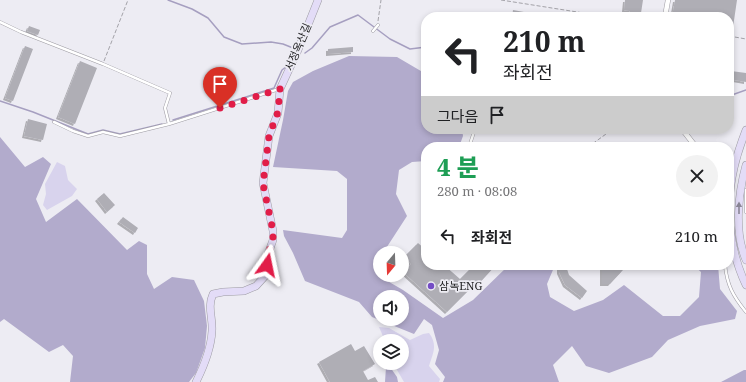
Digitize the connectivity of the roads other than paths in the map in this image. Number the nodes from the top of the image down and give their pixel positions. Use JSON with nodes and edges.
{"nodes":[{"id":1,"x":318,"y":0,"type":"edge"},
{"id":2,"x":668,"y":0,"type":"edge"},
{"id":3,"x":666,"y":12,"type":"edge"},
{"id":4,"x":0,"y":22,"type":"edge"},
{"id":5,"x":378,"y":25,"type":"road end"},
{"id":6,"x":373,"y":31,"type":"dead end"},
{"id":7,"x":280,"y":89,"type":"junction"},
{"id":8,"x":54,"y":122,"type":"dead end"},
{"id":9,"x":169,"y":124,"type":"junction"},
{"id":10,"x":746,"y":130,"type":"edge"},
{"id":11,"x":686,"y":134,"type":"edge"},
{"id":12,"x":692,"y":142,"type":"edge"},
{"id":13,"x":746,"y":165,"type":"edge"},
{"id":14,"x":734,"y":166,"type":"edge"},
{"id":15,"x":734,"y":182,"type":"edge"},
{"id":16,"x":741,"y":184,"type":"junction"},
{"id":17,"x":746,"y":190,"type":"edge"},
{"id":18,"x":746,"y":212,"type":"edge"},
{"id":19,"x":734,"y":251,"type":"edge"},
{"id":20,"x":746,"y":260,"type":"edge"},
{"id":21,"x":725,"y":270,"type":"edge"},
{"id":22,"x":746,"y":285,"type":"edge"},
{"id":23,"x":746,"y":312,"type":"edge"},
{"id":24,"x":196,"y":382,"type":"edge"}],
"edges":[{"from":1,"to":7,"type":"street","name":"서정옥산길"},
{"from":2,"to":3,"type":"street"},
{"from":4,"to":9,"type":"lane"},
{"from":5,"to":6,"type":"lane"},
{"from":7,"to":9,"type":"lane"},
{"from":7,"to":24,"type":"street","name":"서정옥산길"},
{"from":8,"to":9,"type":"lane"},
{"from":10,"to":14,"type":"street"},
{"from":11,"to":12,"type":"street"},
{"from":13,"to":16,"type":"street"},
{"from":15,"to":16,"type":"street"},
{"from":20,"to":16,"type":"street","one_way":true},
{"from":17,"to":18,"type":"lane"},
{"from":19,"to":22,"type":"street"},
{"from":21,"to":23,"type":"lane"}]}
